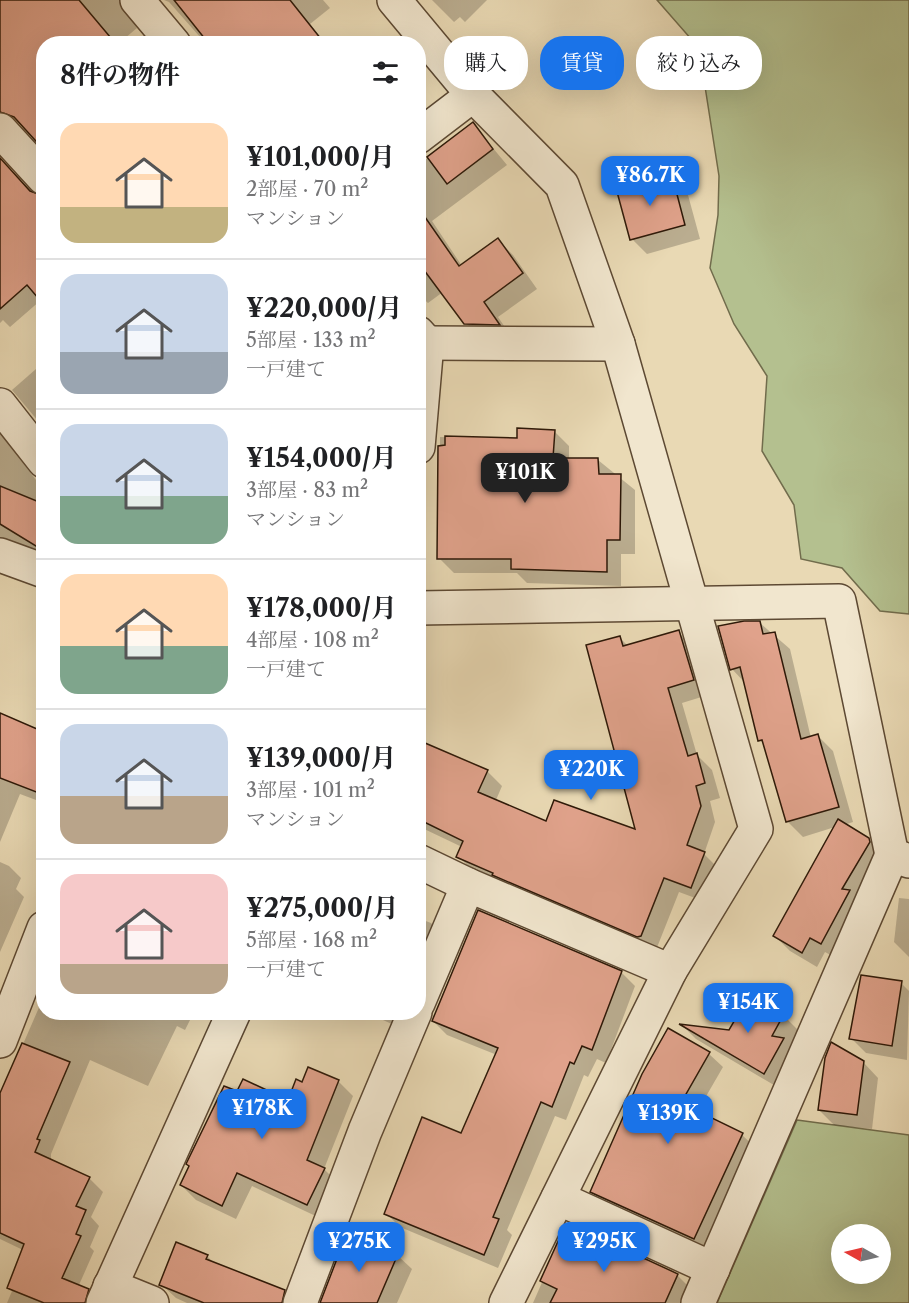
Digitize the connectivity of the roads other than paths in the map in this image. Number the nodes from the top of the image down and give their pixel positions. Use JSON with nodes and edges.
{"nodes":[{"id":1,"x":137,"y":0,"type":"edge"},
{"id":2,"x":394,"y":0,"type":"edge"},
{"id":3,"x":167,"y":36,"type":"edge"},
{"id":4,"x":424,"y":36,"type":"edge"},
{"id":5,"x":426,"y":38,"type":"edge"},
{"id":6,"x":473,"y":95,"type":"junction"},
{"id":7,"x":0,"y":129,"type":"edge"},
{"id":8,"x":426,"y":131,"type":"edge"},
{"id":9,"x":36,"y":169,"type":"edge"},
{"id":10,"x":426,"y":338,"type":"edge"},
{"id":11,"x":618,"y":344,"type":"junction"},
{"id":12,"x":0,"y":405,"type":"edge"},
{"id":13,"x":36,"y":451,"type":"edge"},
{"id":14,"x":1,"y":557,"type":"edge"},
{"id":15,"x":36,"y":568,"type":"edge"},
{"id":16,"x":693,"y":604,"type":"junction"},
{"id":17,"x":426,"y":608,"type":"edge"},
{"id":18,"x":900,"y":858,"type":"edge"},
{"id":19,"x":426,"y":865,"type":"edge"},
{"id":20,"x":468,"y":885,"type":"junction"},
{"id":21,"x":36,"y":949,"type":"edge"},
{"id":22,"x":670,"y":971,"type":"junction"},
{"id":23,"x":426,"y":984,"type":"edge"},
{"id":24,"x":230,"y":1020,"type":"edge"},
{"id":25,"x":411,"y":1020,"type":"edge"},
{"id":26,"x":0,"y":1041,"type":"edge"},
{"id":27,"x":558,"y":1198,"type":"junction"},
{"id":28,"x":713,"y":1269,"type":"junction"},
{"id":29,"x":107,"y":1295,"type":"edge"},
{"id":30,"x":152,"y":1303,"type":"edge"},
{"id":31,"x":300,"y":1303,"type":"edge"},
{"id":32,"x":506,"y":1303,"type":"edge"},
{"id":33,"x":698,"y":1303,"type":"edge"}],
"edges":[{"from":1,"to":3,"type":"street"},
{"from":2,"to":4,"type":"street"},
{"from":5,"to":6,"type":"street"},
{"from":6,"to":8,"type":"street"},
{"from":6,"to":11,"type":"street"},
{"from":7,"to":9,"type":"street"},
{"from":10,"to":11,"type":"street"},
{"from":11,"to":16,"type":"street"},
{"from":12,"to":13,"type":"street"},
{"from":14,"to":15,"type":"street"},
{"from":16,"to":17,"type":"street"},
{"from":16,"to":18,"type":"street"},
{"from":16,"to":22,"type":"street"},
{"from":18,"to":28,"type":"street"},
{"from":19,"to":20,"type":"street"},
{"from":20,"to":22,"type":"street"},
{"from":20,"to":23,"type":"street"},
{"from":21,"to":26,"type":"street"},
{"from":22,"to":27,"type":"street"},
{"from":24,"to":29,"type":"street"},
{"from":25,"to":31,"type":"street"},
{"from":27,"to":28,"type":"street"},
{"from":27,"to":32,"type":"street"},
{"from":28,"to":33,"type":"street"},
{"from":29,"to":30,"type":"street"}]}
